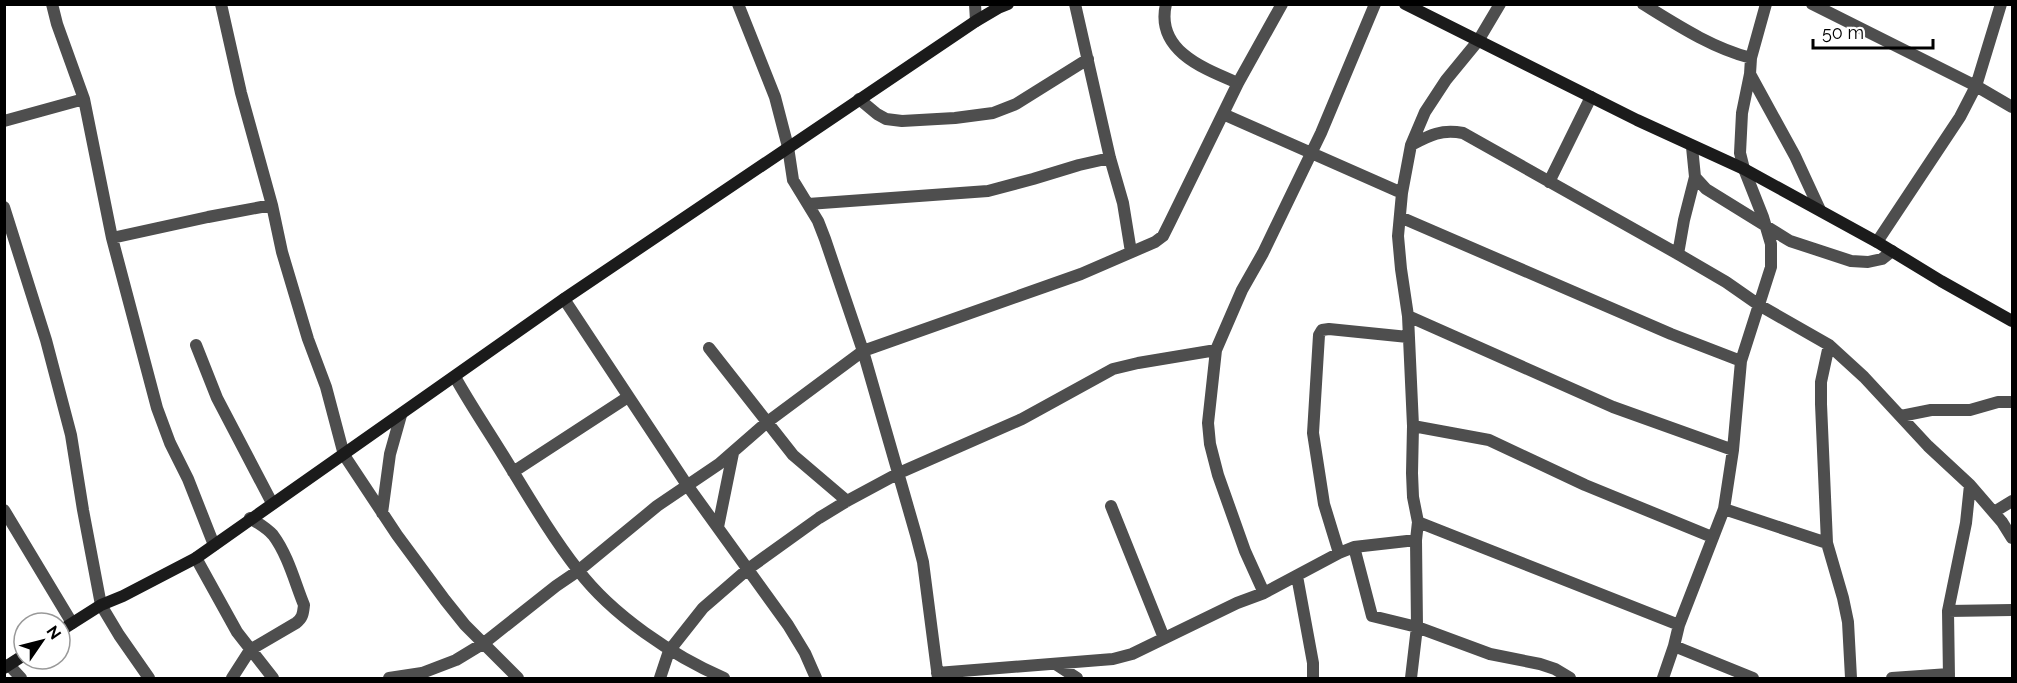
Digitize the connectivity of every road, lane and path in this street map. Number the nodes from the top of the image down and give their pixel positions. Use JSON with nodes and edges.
{"nodes":[{"id":1,"x":52,"y":4,"type":"edge"},
{"id":2,"x":221,"y":4,"type":"edge"},
{"id":3,"x":738,"y":4,"type":"edge"},
{"id":4,"x":975,"y":4,"type":"edge"},
{"id":5,"x":1075,"y":4,"type":"edge"},
{"id":6,"x":1166,"y":4,"type":"edge"},
{"id":7,"x":1282,"y":4,"type":"edge"},
{"id":8,"x":1375,"y":4,"type":"edge"},
{"id":9,"x":1405,"y":4,"type":"edge"},
{"id":10,"x":1500,"y":4,"type":"edge"},
{"id":11,"x":1643,"y":4,"type":"edge"},
{"id":12,"x":1767,"y":4,"type":"edge"},
{"id":13,"x":1812,"y":4,"type":"edge"},
{"id":14,"x":2001,"y":4,"type":"edge"},
{"id":15,"x":1000,"y":6,"type":"edge"},
{"id":16,"x":976,"y":21,"type":"junction"},
{"id":17,"x":1478,"y":41,"type":"junction"},
{"id":18,"x":1751,"y":58,"type":"junction"},
{"id":19,"x":1088,"y":59,"type":"junction"},
{"id":20,"x":1750,"y":74,"type":"junction"},
{"id":21,"x":1238,"y":83,"type":"junction"},
{"id":22,"x":1976,"y":86,"type":"junction"},
{"id":23,"x":1591,"y":97,"type":"junction"},
{"id":24,"x":84,"y":99,"type":"junction"},
{"id":25,"x":860,"y":99,"type":"junction"},
{"id":26,"x":2013,"y":107,"type":"edge"},
{"id":27,"x":1223,"y":114,"type":"junction"},
{"id":28,"x":4,"y":121,"type":"edge"},
{"id":29,"x":1411,"y":146,"type":"junction"},
{"id":30,"x":788,"y":147,"type":"junction"},
{"id":31,"x":1692,"y":147,"type":"junction"},
{"id":32,"x":1311,"y":152,"type":"junction"},
{"id":33,"x":1110,"y":158,"type":"junction"},
{"id":34,"x":1744,"y":169,"type":"junction"},
{"id":35,"x":1695,"y":177,"type":"junction"},
{"id":36,"x":1549,"y":182,"type":"junction"},
{"id":37,"x":1402,"y":193,"type":"junction"},
{"id":38,"x":808,"y":204,"type":"junction"},
{"id":39,"x":272,"y":205,"type":"junction"},
{"id":40,"x":4,"y":207,"type":"edge"},
{"id":41,"x":1820,"y":210,"type":"junction"},
{"id":42,"x":1400,"y":217,"type":"junction"},
{"id":43,"x":1766,"y":228,"type":"junction"},
{"id":44,"x":112,"y":238,"type":"junction"},
{"id":45,"x":1877,"y":242,"type":"junction"},
{"id":46,"x":1892,"y":251,"type":"junction"},
{"id":47,"x":1131,"y":252,"type":"junction"},
{"id":48,"x":1678,"y":254,"type":"junction"},
{"id":49,"x":564,"y":299,"type":"junction"},
{"id":50,"x":1759,"y":305,"type":"junction"},
{"id":51,"x":1408,"y":316,"type":"junction"},
{"id":52,"x":2013,"y":321,"type":"edge"},
{"id":53,"x":1408,"y":337,"type":"junction"},
{"id":54,"x":196,"y":345,"type":"dead end"},
{"id":55,"x":1829,"y":345,"type":"junction"},
{"id":56,"x":709,"y":348,"type":"dead end"},
{"id":57,"x":1216,"y":350,"type":"junction"},
{"id":58,"x":863,"y":351,"type":"junction"},
{"id":59,"x":1741,"y":361,"type":"junction"},
{"id":60,"x":454,"y":377,"type":"junction"},
{"id":61,"x":628,"y":397,"type":"junction"},
{"id":62,"x":2013,"y":402,"type":"edge"},
{"id":63,"x":401,"y":415,"type":"junction"},
{"id":64,"x":1901,"y":416,"type":"junction"},
{"id":65,"x":766,"y":423,"type":"junction"},
{"id":66,"x":1413,"y":426,"type":"junction"},
{"id":67,"x":1733,"y":450,"type":"junction"},
{"id":68,"x":733,"y":453,"type":"junction"},
{"id":69,"x":344,"y":455,"type":"junction"},
{"id":70,"x":513,"y":472,"type":"junction"},
{"id":71,"x":899,"y":473,"type":"junction"},
{"id":72,"x":687,"y":485,"type":"junction"},
{"id":73,"x":1970,"y":485,"type":"junction"},
{"id":74,"x":846,"y":501,"type":"junction"},
{"id":75,"x":2013,"y":501,"type":"edge"},
{"id":76,"x":273,"y":503,"type":"junction"},
{"id":77,"x":1111,"y":506,"type":"dead end"},
{"id":78,"x":1724,"y":509,"type":"junction"},
{"id":79,"x":4,"y":510,"type":"edge"},
{"id":80,"x":1994,"y":512,"type":"junction"},
{"id":81,"x":382,"y":513,"type":"junction"},
{"id":82,"x":250,"y":518,"type":"junction"},
{"id":83,"x":1418,"y":522,"type":"junction"},
{"id":84,"x":718,"y":527,"type":"junction"},
{"id":85,"x":1712,"y":537,"type":"junction"},
{"id":86,"x":2013,"y":538,"type":"edge"},
{"id":87,"x":1416,"y":540,"type":"junction"},
{"id":88,"x":1827,"y":543,"type":"junction"},
{"id":89,"x":214,"y":545,"type":"junction"},
{"id":90,"x":1354,"y":547,"type":"junction"},
{"id":91,"x":1339,"y":553,"type":"junction"},
{"id":92,"x":196,"y":558,"type":"junction"},
{"id":93,"x":748,"y":569,"type":"junction"},
{"id":94,"x":578,"y":571,"type":"junction"},
{"id":95,"x":1297,"y":576,"type":"junction"},
{"id":96,"x":1264,"y":593,"type":"junction"},
{"id":97,"x":101,"y":605,"type":"junction"},
{"id":98,"x":2013,"y":610,"type":"edge"},
{"id":99,"x":65,"y":611,"type":"edge"},
{"id":100,"x":1948,"y":611,"type":"junction"},
{"id":101,"x":72,"y":623,"type":"edge"},
{"id":102,"x":1679,"y":625,"type":"junction"},
{"id":103,"x":1417,"y":627,"type":"junction"},
{"id":104,"x":1164,"y":638,"type":"junction"},
{"id":105,"x":484,"y":643,"type":"junction"},
{"id":106,"x":1674,"y":646,"type":"junction"},
{"id":107,"x":250,"y":650,"type":"junction"},
{"id":108,"x":669,"y":651,"type":"junction"},
{"id":109,"x":1057,"y":665,"type":"junction"},
{"id":110,"x":7,"y":666,"type":"edge"},
{"id":111,"x":937,"y":676,"type":"edge"},
{"id":112,"x":1949,"y":676,"type":"edge"},
{"id":113,"x":21,"y":678,"type":"edge"},
{"id":114,"x":149,"y":678,"type":"edge"},
{"id":115,"x":232,"y":678,"type":"edge"},
{"id":116,"x":273,"y":678,"type":"edge"},
{"id":117,"x":389,"y":678,"type":"edge"},
{"id":118,"x":518,"y":678,"type":"edge"},
{"id":119,"x":660,"y":678,"type":"edge"},
{"id":120,"x":724,"y":678,"type":"edge"},
{"id":121,"x":816,"y":678,"type":"edge"},
{"id":122,"x":1077,"y":678,"type":"edge"},
{"id":123,"x":1313,"y":678,"type":"edge"},
{"id":124,"x":1412,"y":678,"type":"edge"},
{"id":125,"x":1570,"y":678,"type":"edge"},
{"id":126,"x":1663,"y":678,"type":"edge"},
{"id":127,"x":1753,"y":678,"type":"edge"},
{"id":128,"x":1851,"y":678,"type":"edge"},
{"id":129,"x":1892,"y":678,"type":"edge"}],
"edges":[{"from":1,"to":24,"type":"street"},
{"from":2,"to":39,"type":"street"},
{"from":3,"to":30,"type":"street"},
{"from":4,"to":16,"type":"street"},
{"from":5,"to":19,"type":"street"},
{"from":6,"to":21,"type":"street"},
{"from":7,"to":21,"type":"street"},
{"from":8,"to":32,"type":"street"},
{"from":9,"to":17,"type":"street"},
{"from":10,"to":17,"type":"street"},
{"from":11,"to":18,"type":"street"},
{"from":12,"to":18,"type":"street"},
{"from":13,"to":22,"type":"street"},
{"from":14,"to":22,"type":"street"},
{"from":15,"to":16,"type":"street"},
{"from":16,"to":25,"type":"street"},
{"from":17,"to":23,"type":"street"},
{"from":17,"to":29,"type":"street"},
{"from":18,"to":20,"type":"street"},
{"from":19,"to":25,"type":"street"},
{"from":19,"to":33,"type":"street"},
{"from":20,"to":34,"type":"street"},
{"from":20,"to":41,"type":"street"},
{"from":21,"to":27,"type":"street"},
{"from":22,"to":26,"type":"street"},
{"from":22,"to":45,"type":"street"},
{"from":23,"to":31,"type":"street"},
{"from":23,"to":36,"type":"street"},
{"from":24,"to":28,"type":"street"},
{"from":24,"to":44,"type":"street"},
{"from":25,"to":30,"type":"street"},
{"from":27,"to":32,"type":"street"},
{"from":27,"to":47,"type":"street"},
{"from":29,"to":36,"type":"street"},
{"from":29,"to":37,"type":"street"},
{"from":30,"to":38,"type":"street"},
{"from":30,"to":49,"type":"street"},
{"from":31,"to":34,"type":"street"},
{"from":31,"to":35,"type":"street"},
{"from":32,"to":37,"type":"street"},
{"from":32,"to":57,"type":"street"},
{"from":33,"to":38,"type":"street"},
{"from":33,"to":47,"type":"street"},
{"from":34,"to":41,"type":"street"},
{"from":34,"to":43,"type":"street"},
{"from":35,"to":43,"type":"street"},
{"from":35,"to":48,"type":"street"},
{"from":36,"to":48,"type":"street"},
{"from":37,"to":42,"type":"street"},
{"from":38,"to":58,"type":"street"},
{"from":39,"to":44,"type":"street"},
{"from":39,"to":69,"type":"street"},
{"from":40,"to":97,"type":"street"},
{"from":41,"to":45,"type":"street"},
{"from":42,"to":51,"type":"street"},
{"from":42,"to":59,"type":"street"},
{"from":43,"to":46,"type":"street"},
{"from":43,"to":50,"type":"street"},
{"from":44,"to":89,"type":"street"},
{"from":45,"to":46,"type":"street"},
{"from":46,"to":52,"type":"street"},
{"from":47,"to":58,"type":"street"},
{"from":48,"to":50,"type":"street"},
{"from":49,"to":60,"type":"street"},
{"from":49,"to":61,"type":"street"},
{"from":50,"to":55,"type":"street"},
{"from":50,"to":59,"type":"street"},
{"from":51,"to":53,"type":"street"},
{"from":51,"to":67,"type":"street"},
{"from":53,"to":66,"type":"street"},
{"from":53,"to":91,"type":"street"},
{"from":54,"to":76,"type":"street"},
{"from":55,"to":64,"type":"street"},
{"from":55,"to":88,"type":"street"},
{"from":56,"to":65,"type":"street"},
{"from":57,"to":71,"type":"street"},
{"from":57,"to":96,"type":"street"},
{"from":58,"to":65,"type":"street"},
{"from":58,"to":71,"type":"street"},
{"from":59,"to":67,"type":"street"},
{"from":60,"to":63,"type":"street"},
{"from":60,"to":70,"type":"street"},
{"from":61,"to":70,"type":"street"},
{"from":61,"to":72,"type":"street"},
{"from":62,"to":64,"type":"street"},
{"from":63,"to":69,"type":"street"},
{"from":63,"to":81,"type":"street"},
{"from":64,"to":73,"type":"street"},
{"from":65,"to":68,"type":"street"},
{"from":65,"to":74,"type":"street"},
{"from":66,"to":83,"type":"street"},
{"from":66,"to":85,"type":"street"},
{"from":67,"to":78,"type":"street"},
{"from":68,"to":72,"type":"street"},
{"from":68,"to":84,"type":"street"},
{"from":69,"to":76,"type":"street"},
{"from":69,"to":81,"type":"street"},
{"from":70,"to":94,"type":"street"},
{"from":71,"to":74,"type":"street"},
{"from":71,"to":111,"type":"street"},
{"from":72,"to":84,"type":"street"},
{"from":72,"to":94,"type":"street"},
{"from":73,"to":80,"type":"street"},
{"from":73,"to":100,"type":"street"},
{"from":74,"to":93,"type":"street"},
{"from":75,"to":80,"type":"street"},
{"from":76,"to":82,"type":"street"},
{"from":77,"to":104,"type":"street"},
{"from":78,"to":85,"type":"street"},
{"from":78,"to":88,"type":"street"},
{"from":79,"to":99,"type":"street"},
{"from":80,"to":86,"type":"street"},
{"from":81,"to":105,"type":"street"},
{"from":82,"to":89,"type":"street"},
{"from":82,"to":107,"type":"street"},
{"from":83,"to":87,"type":"street"},
{"from":83,"to":102,"type":"street"},
{"from":84,"to":93,"type":"street"},
{"from":85,"to":102,"type":"street"},
{"from":87,"to":90,"type":"street"},
{"from":87,"to":103,"type":"street"},
{"from":88,"to":128,"type":"street"},
{"from":89,"to":92,"type":"street"},
{"from":90,"to":91,"type":"street"},
{"from":90,"to":103,"type":"street"},
{"from":91,"to":95,"type":"street"},
{"from":92,"to":97,"type":"street"},
{"from":92,"to":107,"type":"street"},
{"from":93,"to":108,"type":"street"},
{"from":93,"to":121,"type":"street"},
{"from":94,"to":105,"type":"street"},
{"from":94,"to":108,"type":"street"},
{"from":95,"to":96,"type":"street"},
{"from":95,"to":123,"type":"street"},
{"from":96,"to":104,"type":"street"},
{"from":97,"to":101,"type":"street"},
{"from":97,"to":114,"type":"street"},
{"from":98,"to":100,"type":"street"},
{"from":100,"to":112,"type":"street"},
{"from":102,"to":106,"type":"street"},
{"from":103,"to":124,"type":"street"},
{"from":103,"to":125,"type":"street"},
{"from":104,"to":109,"type":"street"},
{"from":105,"to":117,"type":"street"},
{"from":105,"to":118,"type":"street"},
{"from":106,"to":126,"type":"street"},
{"from":106,"to":127,"type":"street"},
{"from":107,"to":115,"type":"street"},
{"from":107,"to":116,"type":"street"},
{"from":108,"to":119,"type":"street"},
{"from":108,"to":120,"type":"street"},
{"from":109,"to":111,"type":"street"},
{"from":109,"to":122,"type":"street"},
{"from":110,"to":113,"type":"street"},
{"from":112,"to":129,"type":"street"}]}
